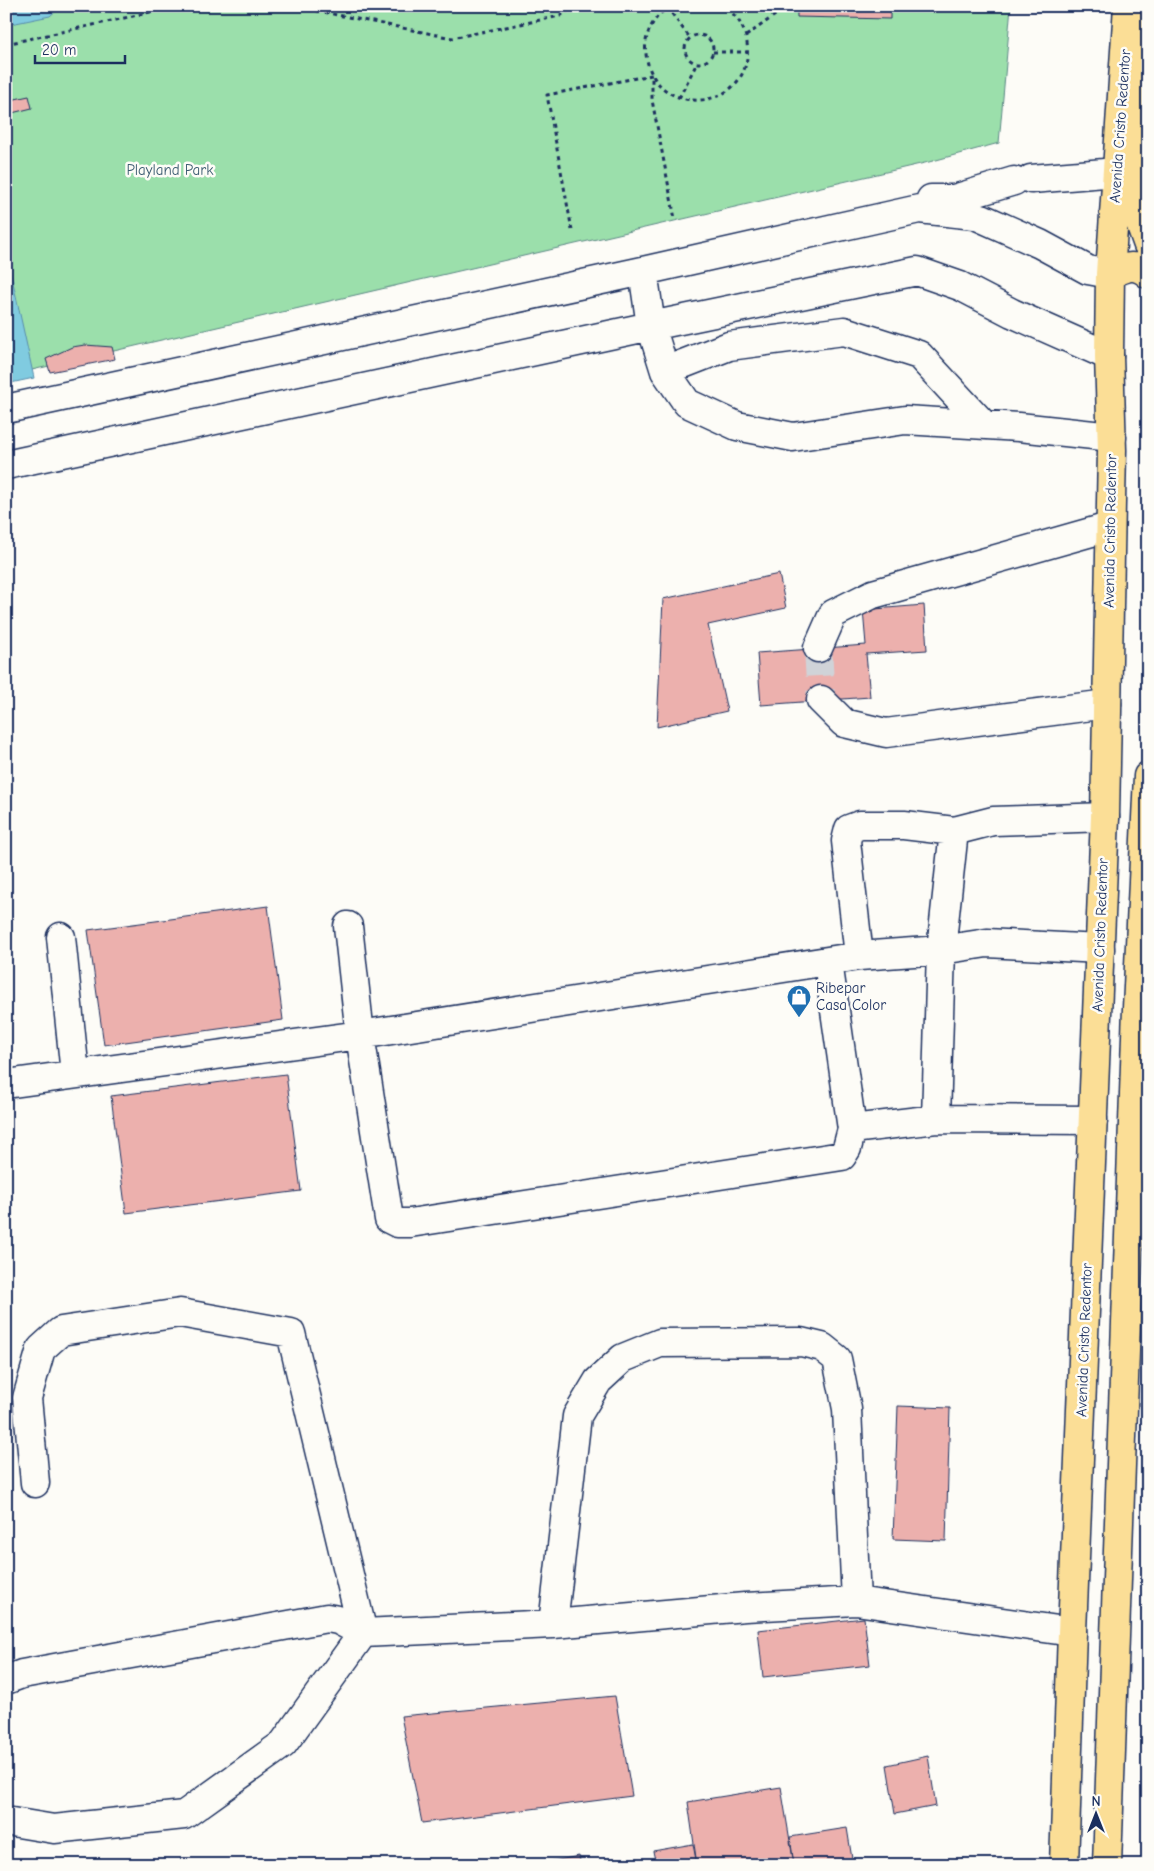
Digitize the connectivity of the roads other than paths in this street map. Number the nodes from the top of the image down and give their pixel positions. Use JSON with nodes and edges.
{"nodes":[{"id":1,"x":1128,"y":6,"type":"edge"},
{"id":2,"x":1141,"y":6,"type":"edge"},
{"id":3,"x":1117,"y":172,"type":"junction"},
{"id":4,"x":919,"y":199,"type":"dead end"},
{"id":5,"x":1148,"y":245,"type":"edge"},
{"id":6,"x":643,"y":271,"type":"junction"},
{"id":7,"x":1110,"y":274,"type":"junction"},
{"id":8,"x":1148,"y":274,"type":"edge"},
{"id":9,"x":651,"y":326,"type":"junction"},
{"id":10,"x":1109,"y":356,"type":"junction"},
{"id":11,"x":665,"y":371,"type":"junction"},
{"id":12,"x":6,"y":409,"type":"edge"},
{"id":13,"x":984,"y":425,"type":"junction"},
{"id":14,"x":1112,"y":437,"type":"junction"},
{"id":15,"x":6,"y":465,"type":"edge"},
{"id":16,"x":1109,"y":527,"type":"junction"},
{"id":17,"x":818,"y":648,"type":"tunnel mouth"},
{"id":18,"x":821,"y":700,"type":"tunnel mouth"},
{"id":19,"x":1107,"y":704,"type":"junction"},
{"id":20,"x":1148,"y":776,"type":"edge"},
{"id":21,"x":1147,"y":815,"type":"edge"},
{"id":22,"x":1105,"y":817,"type":"junction"},
{"id":23,"x":954,"y":831,"type":"junction"},
{"id":24,"x":348,"y":926,"type":"dead end"},
{"id":25,"x":61,"y":937,"type":"dead end"},
{"id":26,"x":1100,"y":949,"type":"junction"},
{"id":27,"x":941,"y":950,"type":"junction"},
{"id":28,"x":859,"y":956,"type":"junction"},
{"id":29,"x":828,"y":962,"type":"junction"},
{"id":30,"x":360,"y":1035,"type":"junction"},
{"id":31,"x":75,"y":1074,"type":"junction"},
{"id":32,"x":6,"y":1084,"type":"edge"},
{"id":33,"x":936,"y":1119,"type":"junction"},
{"id":34,"x":1093,"y":1120,"type":"junction"},
{"id":35,"x":852,"y":1129,"type":"junction"},
{"id":36,"x":35,"y":1483,"type":"dead end"},
{"id":37,"x":856,"y":1601,"type":"junction"},
{"id":38,"x":552,"y":1624,"type":"junction"},
{"id":39,"x":1072,"y":1632,"type":"junction"},
{"id":40,"x":363,"y":1633,"type":"junction"},
{"id":41,"x":6,"y":1680,"type":"edge"},
{"id":42,"x":6,"y":1822,"type":"edge"},
{"id":43,"x":1064,"y":1865,"type":"edge"},
{"id":44,"x":1107,"y":1865,"type":"edge"}],
"edges":[{"from":1,"to":3,"type":"highway","name":"Avenida Cristo Redentor"},
{"from":2,"to":5,"type":"highway"},
{"from":3,"to":4,"type":"street"},
{"from":3,"to":7,"type":"highway","name":"Avenida Cristo Redentor"},
{"from":6,"to":7,"type":"street"},
{"from":6,"to":9,"type":"street"},
{"from":6,"to":12,"type":"street"},
{"from":7,"to":8,"type":"highway"},
{"from":7,"to":10,"type":"highway","name":"Avenida Cristo Redentor"},
{"from":9,"to":10,"type":"street"},
{"from":9,"to":11,"type":"street"},
{"from":9,"to":15,"type":"street"},
{"from":10,"to":14,"type":"highway","name":"Avenida Cristo Redentor"},
{"from":11,"to":13,"type":"street"},
{"from":11,"to":13,"type":"street"},
{"from":13,"to":14,"type":"street"},
{"from":14,"to":16,"type":"highway","name":"Avenida Cristo Redentor"},
{"from":16,"to":17,"type":"street"},
{"from":16,"to":19,"type":"highway","name":"Avenida Cristo Redentor"},
{"from":18,"to":19,"type":"street"},
{"from":19,"to":22,"type":"highway","name":"Avenida Cristo Redentor"},
{"from":20,"to":21,"type":"highway"},
{"from":21,"to":44,"type":"highway"},
{"from":22,"to":23,"type":"street"},
{"from":22,"to":26,"type":"highway","name":"Avenida Cristo Redentor"},
{"from":23,"to":27,"type":"street"},
{"from":23,"to":28,"type":"street"},
{"from":24,"to":30,"type":"street"},
{"from":25,"to":31,"type":"street"},
{"from":26,"to":27,"type":"street"},
{"from":26,"to":34,"type":"highway","name":"Avenida Cristo Redentor"},
{"from":27,"to":28,"type":"street"},
{"from":27,"to":33,"type":"street"},
{"from":28,"to":29,"type":"street"},
{"from":29,"to":30,"type":"street"},
{"from":29,"to":35,"type":"street"},
{"from":30,"to":31,"type":"street"},
{"from":30,"to":35,"type":"street"},
{"from":31,"to":32,"type":"street"},
{"from":33,"to":34,"type":"street"},
{"from":33,"to":35,"type":"street"},
{"from":34,"to":39,"type":"highway","name":"Avenida Cristo Redentor"},
{"from":36,"to":40,"type":"street"},
{"from":37,"to":38,"type":"street"},
{"from":37,"to":38,"type":"street"},
{"from":37,"to":39,"type":"street"},
{"from":38,"to":40,"type":"street"},
{"from":39,"to":43,"type":"highway","name":"Avenida Cristo Redentor"},
{"from":40,"to":41,"type":"street"},
{"from":40,"to":42,"type":"street"}]}
